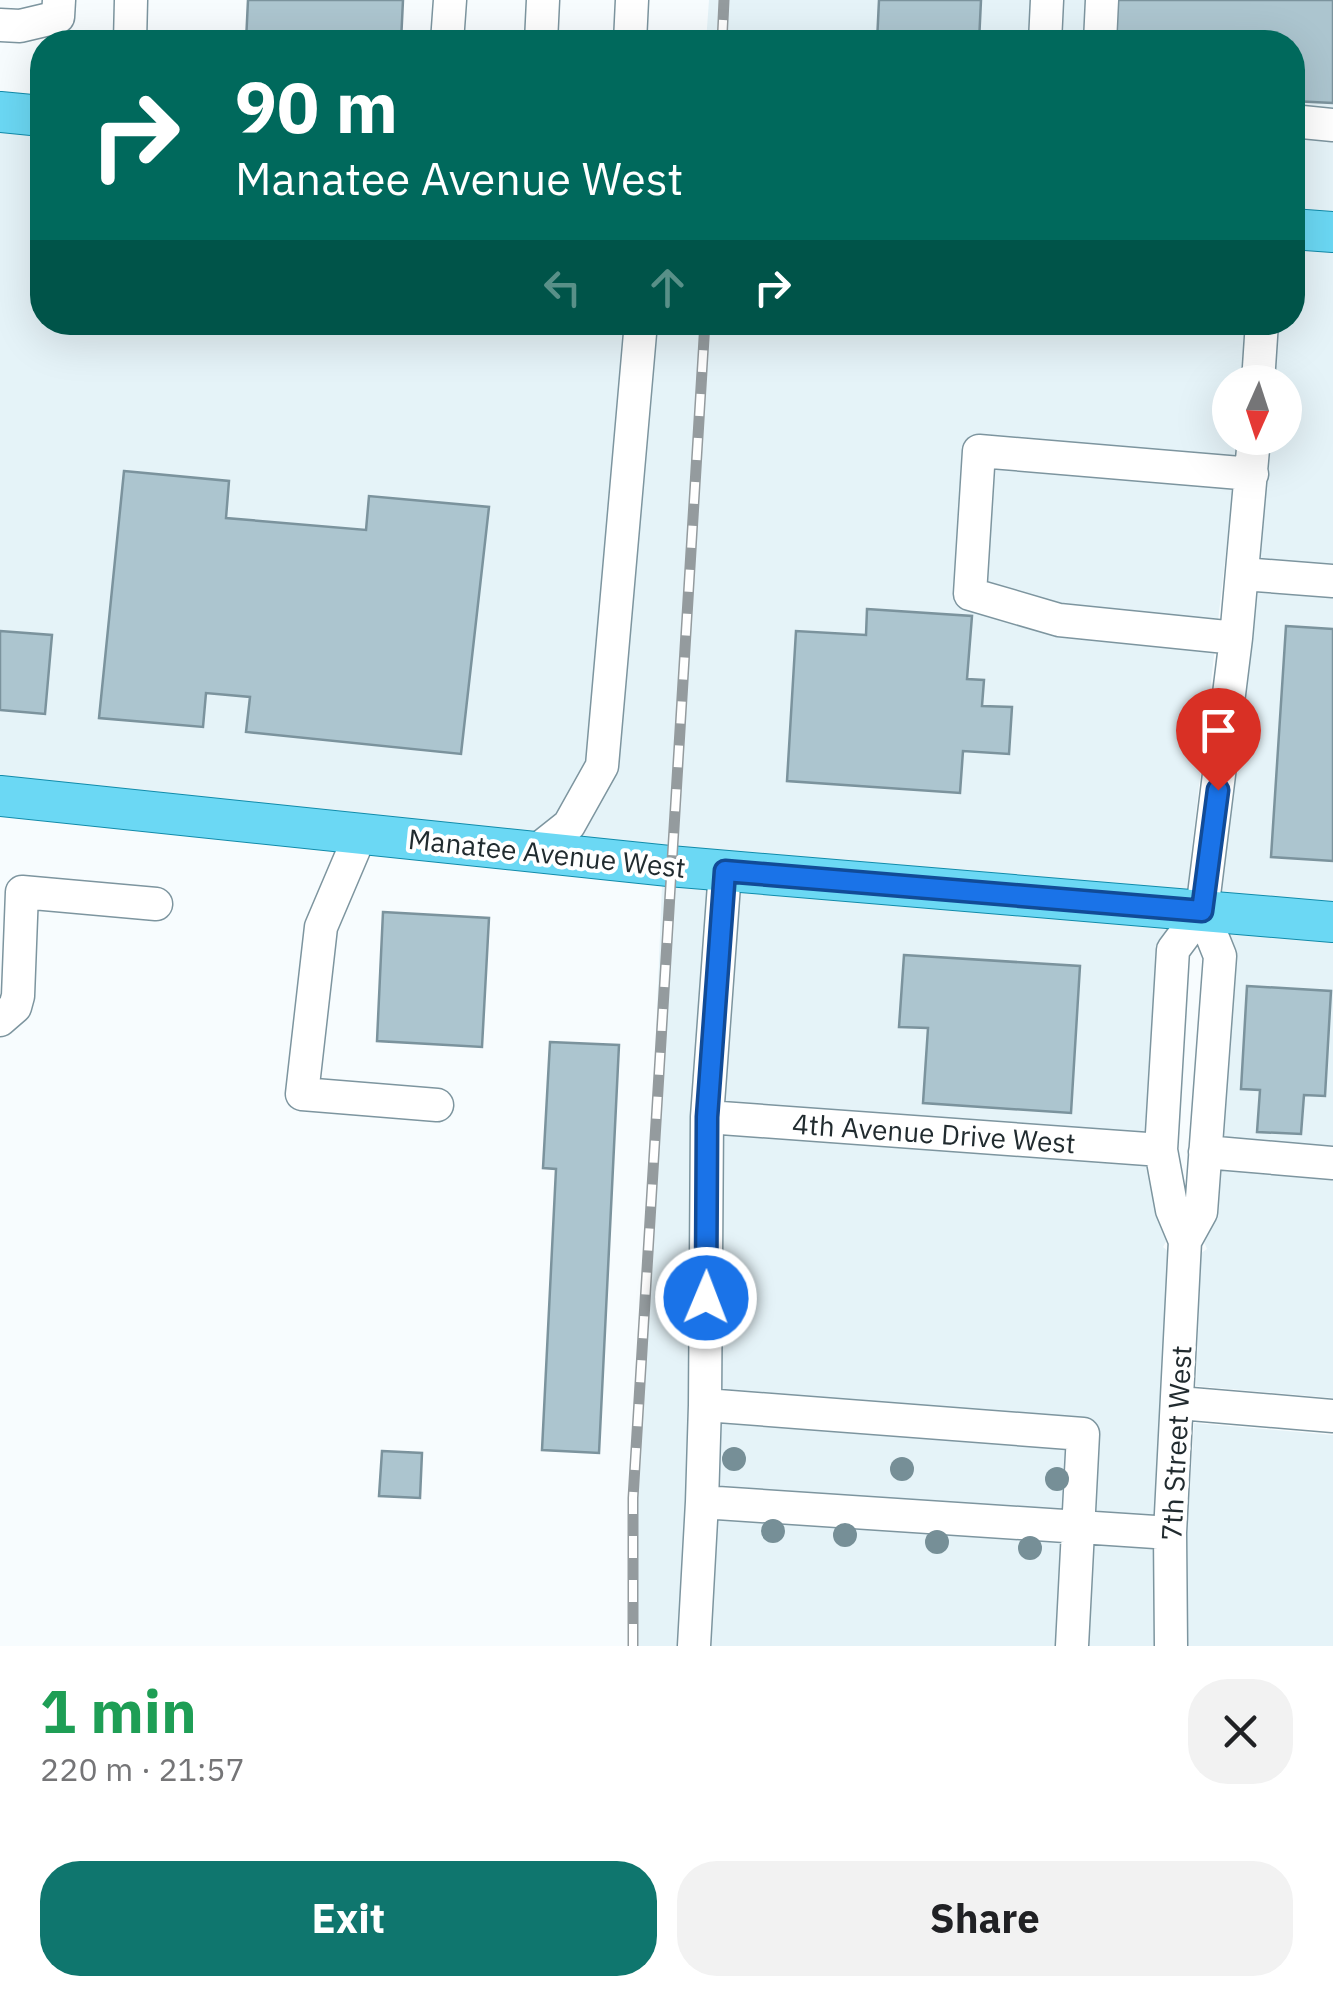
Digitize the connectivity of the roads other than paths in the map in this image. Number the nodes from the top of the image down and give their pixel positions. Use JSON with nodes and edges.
{"nodes":[{"id":1,"x":60,"y":0,"type":"edge"},
{"id":2,"x":132,"y":0,"type":"edge"},
{"id":3,"x":450,"y":0,"type":"edge"},
{"id":4,"x":542,"y":0,"type":"edge"},
{"id":5,"x":632,"y":0,"type":"edge"},
{"id":6,"x":1047,"y":0,"type":"edge"},
{"id":7,"x":1102,"y":0,"type":"edge"},
{"id":8,"x":0,"y":25,"type":"edge"},
{"id":9,"x":131,"y":30,"type":"edge"},
{"id":10,"x":449,"y":30,"type":"edge"},
{"id":11,"x":541,"y":30,"type":"edge"},
{"id":12,"x":631,"y":30,"type":"edge"},
{"id":13,"x":1046,"y":30,"type":"edge"},
{"id":14,"x":1101,"y":30,"type":"edge"},
{"id":15,"x":0,"y":112,"type":"edge"},
{"id":16,"x":30,"y":115,"type":"edge"},
{"id":17,"x":1305,"y":122,"type":"edge"},
{"id":18,"x":1333,"y":124,"type":"edge"},
{"id":19,"x":1305,"y":230,"type":"edge"},
{"id":20,"x":1333,"y":232,"type":"edge"},
{"id":21,"x":640,"y":335,"type":"edge"},
{"id":22,"x":1261,"y":335,"type":"edge"},
{"id":23,"x":1259,"y":365,"type":"edge"},
{"id":24,"x":1253,"y":455,"type":"edge"},
{"id":25,"x":1252,"y":474,"type":"junction"},
{"id":26,"x":1242,"y":574,"type":"junction"},
{"id":27,"x":1333,"y":581,"type":"edge"},
{"id":28,"x":1236,"y":638,"type":"junction"},
{"id":29,"x":0,"y":796,"type":"edge"},
{"id":30,"x":361,"y":834,"type":"junction"},
{"id":31,"x":535,"y":852,"type":"junction"},
{"id":32,"x":725,"y":871,"type":"junction"},
{"id":33,"x":156,"y":904,"type":"dead end"},
{"id":34,"x":1202,"y":911,"type":"junction"},
{"id":35,"x":1333,"y":922,"type":"edge"},
{"id":36,"x":0,"y":1020,"type":"edge"},
{"id":37,"x":437,"y":1105,"type":"dead end"},
{"id":38,"x":707,"y":1117,"type":"junction"},
{"id":39,"x":1160,"y":1150,"type":"junction"},
{"id":40,"x":1205,"y":1152,"type":"junction"},
{"id":41,"x":1333,"y":1163,"type":"edge"},
{"id":42,"x":1186,"y":1241,"type":"junction"},
{"id":43,"x":1179,"y":1403,"type":"junction"},
{"id":44,"x":704,"y":1405,"type":"junction"},
{"id":45,"x":1333,"y":1416,"type":"edge"},
{"id":46,"x":702,"y":1502,"type":"junction"},
{"id":47,"x":1078,"y":1528,"type":"junction"},
{"id":48,"x":1170,"y":1534,"type":"junction"},
{"id":49,"x":694,"y":1646,"type":"edge"},
{"id":50,"x":1072,"y":1646,"type":"edge"},
{"id":51,"x":1171,"y":1646,"type":"edge"}],
"edges":[{"from":1,"to":8,"type":"street"},
{"from":2,"to":9,"type":"street"},
{"from":3,"to":10,"type":"street"},
{"from":4,"to":11,"type":"street"},
{"from":5,"to":12,"type":"street"},
{"from":6,"to":13,"type":"street"},
{"from":7,"to":14,"type":"street"},
{"from":15,"to":16,"type":"main road"},
{"from":17,"to":18,"type":"street"},
{"from":19,"to":20,"type":"main road"},
{"from":21,"to":31,"type":"street"},
{"from":22,"to":23,"type":"street"},
{"from":24,"to":25,"type":"street","name":"7th Street West"},
{"from":25,"to":26,"type":"street","name":"7th Street West"},
{"from":25,"to":28,"type":"street"},
{"from":26,"to":27,"type":"street"},
{"from":26,"to":28,"type":"street","name":"7th Street West"},
{"from":28,"to":34,"type":"street","name":"7th Street West"},
{"from":29,"to":30,"type":"main road","name":"Manatee Avenue West"},
{"from":30,"to":31,"type":"main road","name":"Manatee Avenue West"},
{"from":30,"to":37,"type":"street"},
{"from":31,"to":32,"type":"main road","name":"Manatee Avenue West"},
{"from":32,"to":34,"type":"main road","name":"Manatee Avenue West"},
{"from":32,"to":38,"type":"street"},
{"from":33,"to":36,"type":"street"},
{"from":34,"to":35,"type":"main road","name":"Manatee Avenue West"},
{"from":34,"to":39,"type":"street","name":"7th Street West"},
{"from":34,"to":40,"type":"street","name":"7th Street West"},
{"from":38,"to":39,"type":"street","name":"4th Avenue Drive West"},
{"from":38,"to":44,"type":"street"},
{"from":39,"to":42,"type":"street","name":"7th Street West"},
{"from":40,"to":41,"type":"street"},
{"from":40,"to":42,"type":"street","name":"7th Street West"},
{"from":42,"to":43,"type":"street","name":"7th Street West"},
{"from":43,"to":45,"type":"street"},
{"from":43,"to":48,"type":"street","name":"7th Street West"},
{"from":44,"to":46,"type":"street"},
{"from":44,"to":47,"type":"street"},
{"from":46,"to":47,"type":"street"},
{"from":46,"to":49,"type":"street"},
{"from":47,"to":48,"type":"street"},
{"from":47,"to":50,"type":"street"},
{"from":48,"to":51,"type":"street","name":"7th Street West"}]}
